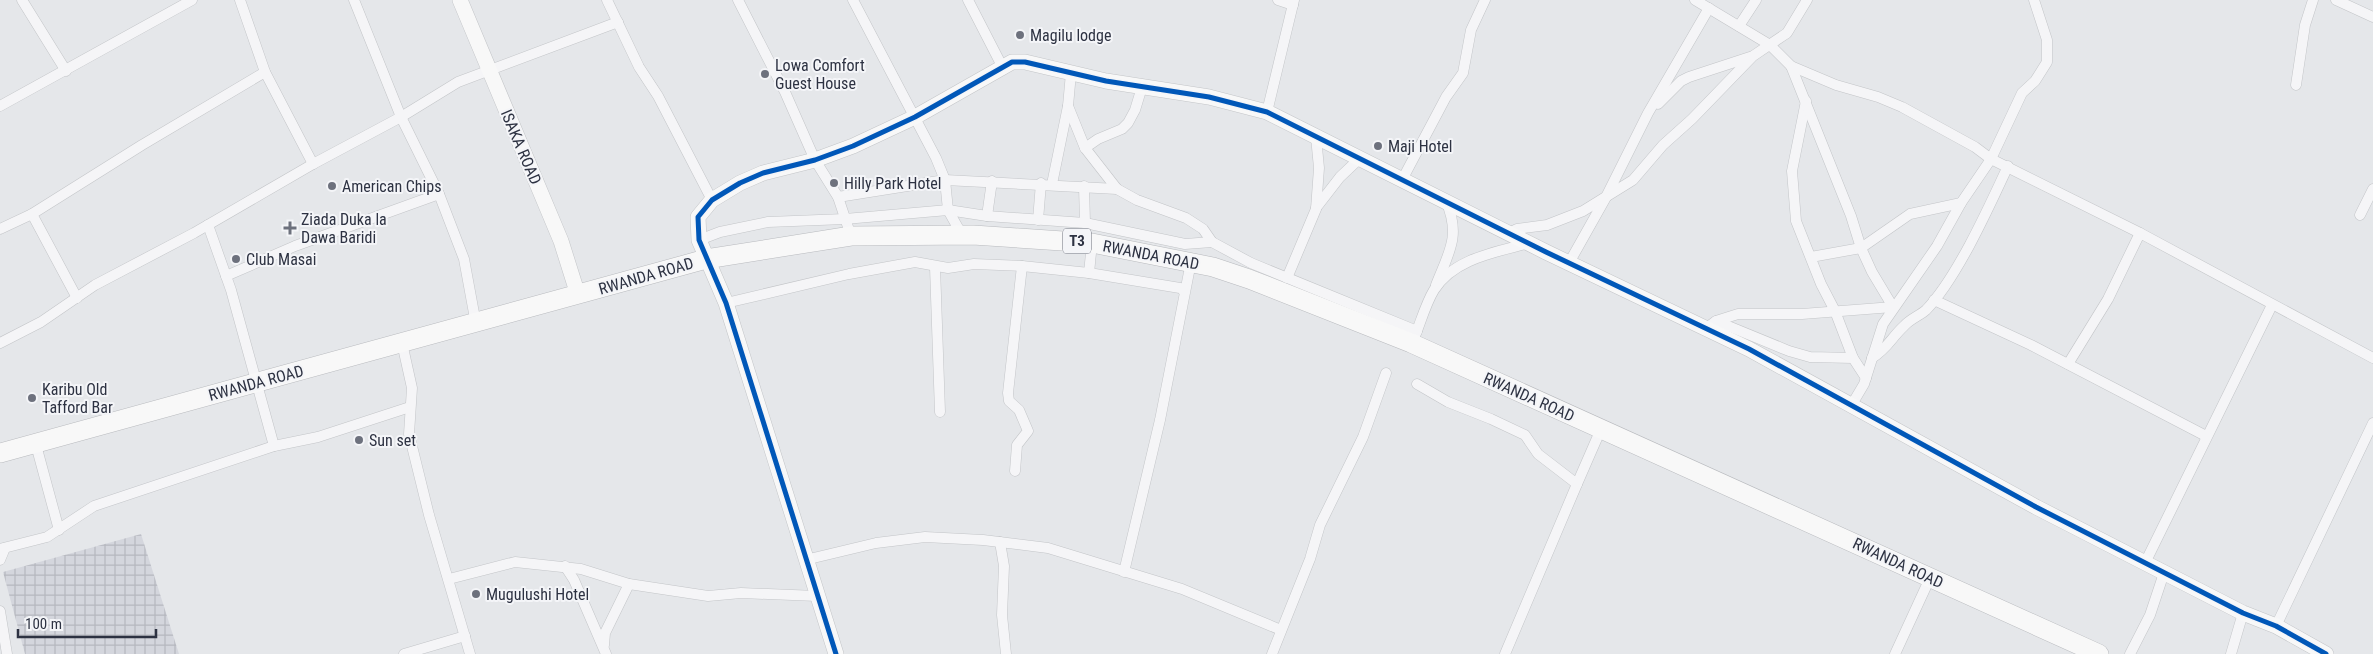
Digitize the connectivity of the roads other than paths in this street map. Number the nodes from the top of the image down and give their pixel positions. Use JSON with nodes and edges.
{"nodes":[{"id":1,"x":22,"y":0,"type":"edge"},
{"id":2,"x":192,"y":0,"type":"edge"},
{"id":3,"x":240,"y":0,"type":"edge"},
{"id":4,"x":354,"y":0,"type":"edge"},
{"id":5,"x":460,"y":0,"type":"edge"},
{"id":6,"x":607,"y":0,"type":"edge"},
{"id":7,"x":738,"y":0,"type":"edge"},
{"id":8,"x":853,"y":0,"type":"edge"},
{"id":9,"x":968,"y":0,"type":"edge"},
{"id":10,"x":1278,"y":0,"type":"edge"},
{"id":11,"x":1485,"y":0,"type":"edge"},
{"id":12,"x":1695,"y":0,"type":"edge"},
{"id":13,"x":1756,"y":0,"type":"edge"},
{"id":14,"x":1807,"y":0,"type":"edge"},
{"id":15,"x":2034,"y":0,"type":"edge"},
{"id":16,"x":2313,"y":0,"type":"edge"},
{"id":17,"x":2336,"y":0,"type":"edge"},
{"id":18,"x":1293,"y":3,"type":"edge"},
{"id":19,"x":1709,"y":8,"type":"junction"},
{"id":20,"x":2373,"y":17,"type":"edge"},
{"id":21,"x":618,"y":22,"type":"junction"},
{"id":22,"x":1739,"y":26,"type":"junction"},
{"id":23,"x":1770,"y":45,"type":"junction"},
{"id":24,"x":1753,"y":56,"type":"junction"},
{"id":25,"x":1002,"y":66,"type":"junction"},
{"id":26,"x":1791,"y":66,"type":"junction"},
{"id":27,"x":488,"y":70,"type":"junction"},
{"id":28,"x":66,"y":71,"type":"junction"},
{"id":29,"x":265,"y":72,"type":"junction"},
{"id":30,"x":1071,"y":73,"type":"junction"},
{"id":31,"x":2296,"y":85,"type":"dead end"},
{"id":32,"x":1142,"y":87,"type":"junction"},
{"id":33,"x":1806,"y":101,"type":"junction"},
{"id":34,"x":0,"y":106,"type":"edge"},
{"id":35,"x":1068,"y":106,"type":"junction"},
{"id":36,"x":1267,"y":112,"type":"junction"},
{"id":37,"x":1648,"y":113,"type":"junction"},
{"id":38,"x":401,"y":117,"type":"junction"},
{"id":39,"x":915,"y":117,"type":"junction"},
{"id":40,"x":1316,"y":137,"type":"junction"},
{"id":41,"x":1085,"y":148,"type":"junction"},
{"id":42,"x":1360,"y":159,"type":"junction"},
{"id":43,"x":1991,"y":159,"type":"junction"},
{"id":44,"x":815,"y":160,"type":"junction"},
{"id":45,"x":313,"y":164,"type":"junction"},
{"id":46,"x":2008,"y":166,"type":"junction"},
{"id":47,"x":945,"y":180,"type":"junction"},
{"id":48,"x":1402,"y":180,"type":"junction"},
{"id":49,"x":992,"y":181,"type":"junction"},
{"id":50,"x":1041,"y":183,"type":"junction"},
{"id":51,"x":1052,"y":184,"type":"junction"},
{"id":52,"x":1084,"y":186,"type":"junction"},
{"id":53,"x":1117,"y":189,"type":"junction"},
{"id":54,"x":2373,"y":189,"type":"edge"},
{"id":55,"x":439,"y":194,"type":"junction"},
{"id":56,"x":838,"y":197,"type":"junction"},
{"id":57,"x":1606,"y":199,"type":"junction"},
{"id":58,"x":712,"y":200,"type":"junction"},
{"id":59,"x":1446,"y":201,"type":"junction"},
{"id":60,"x":1961,"y":203,"type":"junction"},
{"id":61,"x":1316,"y":209,"type":"junction"},
{"id":62,"x":948,"y":210,"type":"junction"},
{"id":63,"x":32,"y":214,"type":"junction"},
{"id":64,"x":2360,"y":215,"type":"dead end"},
{"id":65,"x":987,"y":216,"type":"junction"},
{"id":66,"x":1038,"y":220,"type":"junction"},
{"id":67,"x":1085,"y":223,"type":"junction"},
{"id":68,"x":208,"y":225,"type":"junction"},
{"id":69,"x":848,"y":228,"type":"junction"},
{"id":70,"x":0,"y":229,"type":"edge"},
{"id":71,"x":1509,"y":233,"type":"junction"},
{"id":72,"x":2140,"y":233,"type":"junction"},
{"id":73,"x":962,"y":235,"type":"junction"},
{"id":74,"x":699,"y":240,"type":"junction"},
{"id":75,"x":1212,"y":242,"type":"junction"},
{"id":76,"x":1092,"y":243,"type":"junction"},
{"id":77,"x":1529,"y":243,"type":"junction"},
{"id":78,"x":1861,"y":248,"type":"junction"},
{"id":79,"x":1811,"y":257,"type":"junction"},
{"id":80,"x":706,"y":259,"type":"junction"},
{"id":81,"x":1191,"y":262,"type":"junction"},
{"id":82,"x":1569,"y":263,"type":"junction"},
{"id":83,"x":1022,"y":266,"type":"junction"},
{"id":84,"x":935,"y":267,"type":"junction"},
{"id":85,"x":1089,"y":273,"type":"junction"},
{"id":86,"x":226,"y":276,"type":"junction"},
{"id":87,"x":1287,"y":278,"type":"junction"},
{"id":88,"x":1434,"y":289,"type":"junction"},
{"id":89,"x":1184,"y":291,"type":"junction"},
{"id":90,"x":578,"y":295,"type":"junction"},
{"id":91,"x":77,"y":298,"type":"junction"},
{"id":92,"x":1934,"y":300,"type":"junction"},
{"id":93,"x":726,"y":303,"type":"junction"},
{"id":94,"x":2272,"y":305,"type":"junction"},
{"id":95,"x":1892,"y":307,"type":"junction"},
{"id":96,"x":1835,"y":311,"type":"junction"},
{"id":97,"x":476,"y":324,"type":"junction"},
{"id":98,"x":1710,"y":325,"type":"junction"},
{"id":99,"x":1414,"y":337,"type":"junction"},
{"id":100,"x":0,"y":343,"type":"edge"},
{"id":101,"x":402,"y":343,"type":"junction"},
{"id":102,"x":1853,"y":358,"type":"junction"},
{"id":103,"x":1872,"y":358,"type":"junction"},
{"id":104,"x":2373,"y":358,"type":"edge"},
{"id":105,"x":2068,"y":364,"type":"junction"},
{"id":106,"x":1386,"y":373,"type":"dead end"},
{"id":107,"x":1866,"y":378,"type":"junction"},
{"id":108,"x":256,"y":383,"type":"junction"},
{"id":109,"x":1416,"y":384,"type":"dead end"},
{"id":110,"x":1851,"y":406,"type":"junction"},
{"id":111,"x":410,"y":407,"type":"junction"},
{"id":112,"x":940,"y":412,"type":"dead end"},
{"id":113,"x":2373,"y":423,"type":"edge"},
{"id":114,"x":1602,"y":429,"type":"junction"},
{"id":115,"x":2206,"y":436,"type":"junction"},
{"id":116,"x":36,"y":445,"type":"junction"},
{"id":117,"x":274,"y":446,"type":"junction"},
{"id":118,"x":0,"y":454,"type":"edge"},
{"id":119,"x":1015,"y":471,"type":"dead end"},
{"id":120,"x":1578,"y":484,"type":"junction"},
{"id":121,"x":59,"y":530,"type":"junction"},
{"id":122,"x":1000,"y":542,"type":"junction"},
{"id":123,"x":2,"y":548,"type":"edge"},
{"id":124,"x":0,"y":560,"type":"edge"},
{"id":125,"x":806,"y":560,"type":"junction"},
{"id":126,"x":2145,"y":562,"type":"junction"},
{"id":127,"x":565,"y":566,"type":"junction"},
{"id":128,"x":1124,"y":572,"type":"junction"},
{"id":129,"x":2164,"y":573,"type":"junction"},
{"id":130,"x":448,"y":578,"type":"junction"},
{"id":131,"x":1930,"y":578,"type":"junction"},
{"id":132,"x":629,"y":584,"type":"junction"},
{"id":133,"x":817,"y":596,"type":"junction"},
{"id":134,"x":0,"y":611,"type":"edge"},
{"id":135,"x":2243,"y":613,"type":"junction"},
{"id":136,"x":2276,"y":626,"type":"junction"},
{"id":137,"x":1281,"y":630,"type":"junction"},
{"id":138,"x":465,"y":636,"type":"junction"},
{"id":139,"x":605,"y":652,"type":"edge"},
{"id":140,"x":7,"y":654,"type":"edge"},
{"id":141,"x":404,"y":654,"type":"edge"},
{"id":142,"x":470,"y":654,"type":"edge"},
{"id":143,"x":836,"y":654,"type":"edge"},
{"id":144,"x":1006,"y":654,"type":"edge"},
{"id":145,"x":1272,"y":654,"type":"edge"},
{"id":146,"x":1505,"y":654,"type":"edge"},
{"id":147,"x":1895,"y":654,"type":"edge"},
{"id":148,"x":2099,"y":654,"type":"edge"},
{"id":149,"x":2130,"y":654,"type":"edge"},
{"id":150,"x":2231,"y":654,"type":"edge"},
{"id":151,"x":2326,"y":654,"type":"edge"}],
"edges":[{"from":1,"to":28,"type":"street"},
{"from":2,"to":28,"type":"street"},
{"from":3,"to":29,"type":"street"},
{"from":4,"to":38,"type":"street"},
{"from":5,"to":27,"type":"street","name":"ISAKA ROAD"},
{"from":6,"to":21,"type":"street"},
{"from":7,"to":44,"type":"street"},
{"from":8,"to":39,"type":"street"},
{"from":9,"to":25,"type":"street"},
{"from":10,"to":18,"type":"street"},
{"from":11,"to":48,"type":"street"},
{"from":12,"to":19,"type":"street"},
{"from":13,"to":22,"type":"street"},
{"from":14,"to":23,"type":"street"},
{"from":15,"to":43,"type":"street"},
{"from":16,"to":31,"type":"street"},
{"from":17,"to":20,"type":"street"},
{"from":18,"to":36,"type":"street"},
{"from":19,"to":22,"type":"street"},
{"from":19,"to":37,"type":"street"},
{"from":21,"to":27,"type":"street"},
{"from":21,"to":58,"type":"street"},
{"from":22,"to":23,"type":"street"},
{"from":23,"to":24,"type":"street"},
{"from":23,"to":26,"type":"street"},
{"from":24,"to":37,"type":"street"},
{"from":24,"to":57,"type":"street"},
{"from":25,"to":30,"type":"street"},
{"from":25,"to":39,"type":"street"},
{"from":26,"to":33,"type":"street"},
{"from":26,"to":43,"type":"street"},
{"from":27,"to":38,"type":"street"},
{"from":27,"to":90,"type":"street","name":"ISAKA ROAD"},
{"from":28,"to":34,"type":"street"},
{"from":29,"to":45,"type":"street"},
{"from":29,"to":63,"type":"street"},
{"from":30,"to":32,"type":"street"},
{"from":30,"to":35,"type":"street"},
{"from":32,"to":36,"type":"street"},
{"from":32,"to":41,"type":"street"},
{"from":33,"to":78,"type":"street"},
{"from":33,"to":79,"type":"street"},
{"from":35,"to":41,"type":"street"},
{"from":35,"to":51,"type":"street"},
{"from":36,"to":40,"type":"street"},
{"from":37,"to":57,"type":"street"},
{"from":38,"to":45,"type":"street"},
{"from":38,"to":55,"type":"street"},
{"from":39,"to":44,"type":"street"},
{"from":39,"to":47,"type":"street"},
{"from":40,"to":42,"type":"street"},
{"from":40,"to":61,"type":"street"},
{"from":41,"to":53,"type":"street"},
{"from":42,"to":48,"type":"street"},
{"from":42,"to":61,"type":"street"},
{"from":43,"to":46,"type":"street"},
{"from":43,"to":60,"type":"street"},
{"from":44,"to":56,"type":"street"},
{"from":44,"to":58,"type":"street"},
{"from":45,"to":68,"type":"street"},
{"from":46,"to":72,"type":"street"},
{"from":46,"to":92,"type":"street"},
{"from":47,"to":49,"type":"street"},
{"from":47,"to":56,"type":"street"},
{"from":47,"to":62,"type":"street"},
{"from":48,"to":59,"type":"street"},
{"from":49,"to":50,"type":"street"},
{"from":49,"to":65,"type":"street"},
{"from":50,"to":51,"type":"street"},
{"from":50,"to":66,"type":"street"},
{"from":51,"to":52,"type":"street"},
{"from":52,"to":53,"type":"street"},
{"from":52,"to":67,"type":"street"},
{"from":53,"to":75,"type":"street"},
{"from":54,"to":64,"type":"street"},
{"from":55,"to":86,"type":"street"},
{"from":55,"to":97,"type":"street"},
{"from":56,"to":69,"type":"street"},
{"from":57,"to":71,"type":"street"},
{"from":57,"to":82,"type":"street"},
{"from":58,"to":74,"type":"street"},
{"from":59,"to":71,"type":"street"},
{"from":59,"to":88,"type":"street"},
{"from":60,"to":78,"type":"street"},
{"from":60,"to":95,"type":"street"},
{"from":61,"to":87,"type":"street"},
{"from":62,"to":65,"type":"street"},
{"from":62,"to":69,"type":"street"},
{"from":62,"to":73,"type":"street"},
{"from":63,"to":70,"type":"street"},
{"from":63,"to":91,"type":"street"},
{"from":65,"to":66,"type":"street"},
{"from":66,"to":67,"type":"street"},
{"from":67,"to":75,"type":"street"},
{"from":68,"to":86,"type":"street"},
{"from":68,"to":91,"type":"street"},
{"from":69,"to":73,"type":"highway","name":"RWANDA ROAD","number":"T3"},
{"from":69,"to":74,"type":"street"},
{"from":69,"to":80,"type":"highway","name":"RWANDA ROAD","number":"T3"},
{"from":71,"to":77,"type":"street"},
{"from":72,"to":94,"type":"street"},
{"from":72,"to":105,"type":"street"},
{"from":73,"to":76,"type":"highway","name":"RWANDA ROAD","number":"T3"},
{"from":74,"to":80,"type":"street"},
{"from":75,"to":87,"type":"street"},
{"from":76,"to":81,"type":"highway","name":"RWANDA ROAD","number":"T3"},
{"from":76,"to":85,"type":"street"},
{"from":77,"to":82,"type":"street"},
{"from":77,"to":88,"type":"street"},
{"from":78,"to":79,"type":"street"},
{"from":78,"to":95,"type":"street"},
{"from":79,"to":96,"type":"street"},
{"from":80,"to":90,"type":"highway","name":"RWANDA ROAD","number":"T3"},
{"from":80,"to":93,"type":"street"},
{"from":81,"to":89,"type":"street"},
{"from":81,"to":99,"type":"highway","name":"RWANDA ROAD","number":"T3"},
{"from":82,"to":98,"type":"street"},
{"from":83,"to":84,"type":"street"},
{"from":83,"to":85,"type":"street"},
{"from":83,"to":119,"type":"street"},
{"from":84,"to":93,"type":"street"},
{"from":84,"to":112,"type":"street"},
{"from":85,"to":89,"type":"street"},
{"from":86,"to":108,"type":"street"},
{"from":87,"to":99,"type":"street"},
{"from":88,"to":99,"type":"street"},
{"from":89,"to":128,"type":"street"},
{"from":90,"to":97,"type":"highway","name":"RWANDA ROAD","number":"T3"},
{"from":91,"to":100,"type":"street"},
{"from":92,"to":103,"type":"street"},
{"from":92,"to":105,"type":"street"},
{"from":93,"to":125,"type":"street"},
{"from":94,"to":104,"type":"street"},
{"from":94,"to":115,"type":"street"},
{"from":95,"to":96,"type":"street"},
{"from":95,"to":103,"type":"street"},
{"from":96,"to":98,"type":"street"},
{"from":96,"to":102,"type":"street"},
{"from":97,"to":101,"type":"highway","name":"RWANDA ROAD","number":"T3"},
{"from":98,"to":102,"type":"street"},
{"from":98,"to":110,"type":"street"},
{"from":99,"to":114,"type":"highway","name":"RWANDA ROAD","number":"T3"},
{"from":101,"to":108,"type":"highway","name":"RWANDA ROAD","number":"T3"},
{"from":101,"to":111,"type":"street"},
{"from":102,"to":107,"type":"street"},
{"from":103,"to":107,"type":"street"},
{"from":105,"to":115,"type":"street"},
{"from":106,"to":137,"type":"street"},
{"from":107,"to":110,"type":"street"},
{"from":108,"to":116,"type":"highway","name":"RWANDA ROAD","number":"T3"},
{"from":108,"to":117,"type":"street"},
{"from":109,"to":120,"type":"street"},
{"from":110,"to":126,"type":"street"},
{"from":111,"to":117,"type":"street"},
{"from":111,"to":130,"type":"street"},
{"from":113,"to":136,"type":"street"},
{"from":114,"to":120,"type":"street"},
{"from":114,"to":131,"type":"highway","name":"RWANDA ROAD","number":"T3"},
{"from":115,"to":126,"type":"street"},
{"from":116,"to":118,"type":"highway","name":"RWANDA ROAD","number":"T3"},
{"from":116,"to":121,"type":"street"},
{"from":117,"to":121,"type":"street"},
{"from":120,"to":146,"type":"street"},
{"from":121,"to":123,"type":"street"},
{"from":122,"to":125,"type":"street"},
{"from":122,"to":128,"type":"street"},
{"from":122,"to":144,"type":"street"},
{"from":123,"to":124,"type":"street"},
{"from":125,"to":133,"type":"street"},
{"from":126,"to":129,"type":"street"},
{"from":127,"to":130,"type":"street"},
{"from":127,"to":132,"type":"street"},
{"from":127,"to":139,"type":"street"},
{"from":128,"to":137,"type":"street"},
{"from":129,"to":135,"type":"street"},
{"from":129,"to":149,"type":"street"},
{"from":130,"to":138,"type":"street"},
{"from":131,"to":147,"type":"street"},
{"from":131,"to":148,"type":"highway","name":"RWANDA ROAD","number":"T3"},
{"from":132,"to":133,"type":"street"},
{"from":132,"to":139,"type":"street"},
{"from":133,"to":143,"type":"street"},
{"from":134,"to":140,"type":"street"},
{"from":135,"to":136,"type":"street"},
{"from":135,"to":150,"type":"street"},
{"from":136,"to":151,"type":"street"},
{"from":137,"to":145,"type":"street"},
{"from":138,"to":141,"type":"street"},
{"from":138,"to":142,"type":"street"}]}
